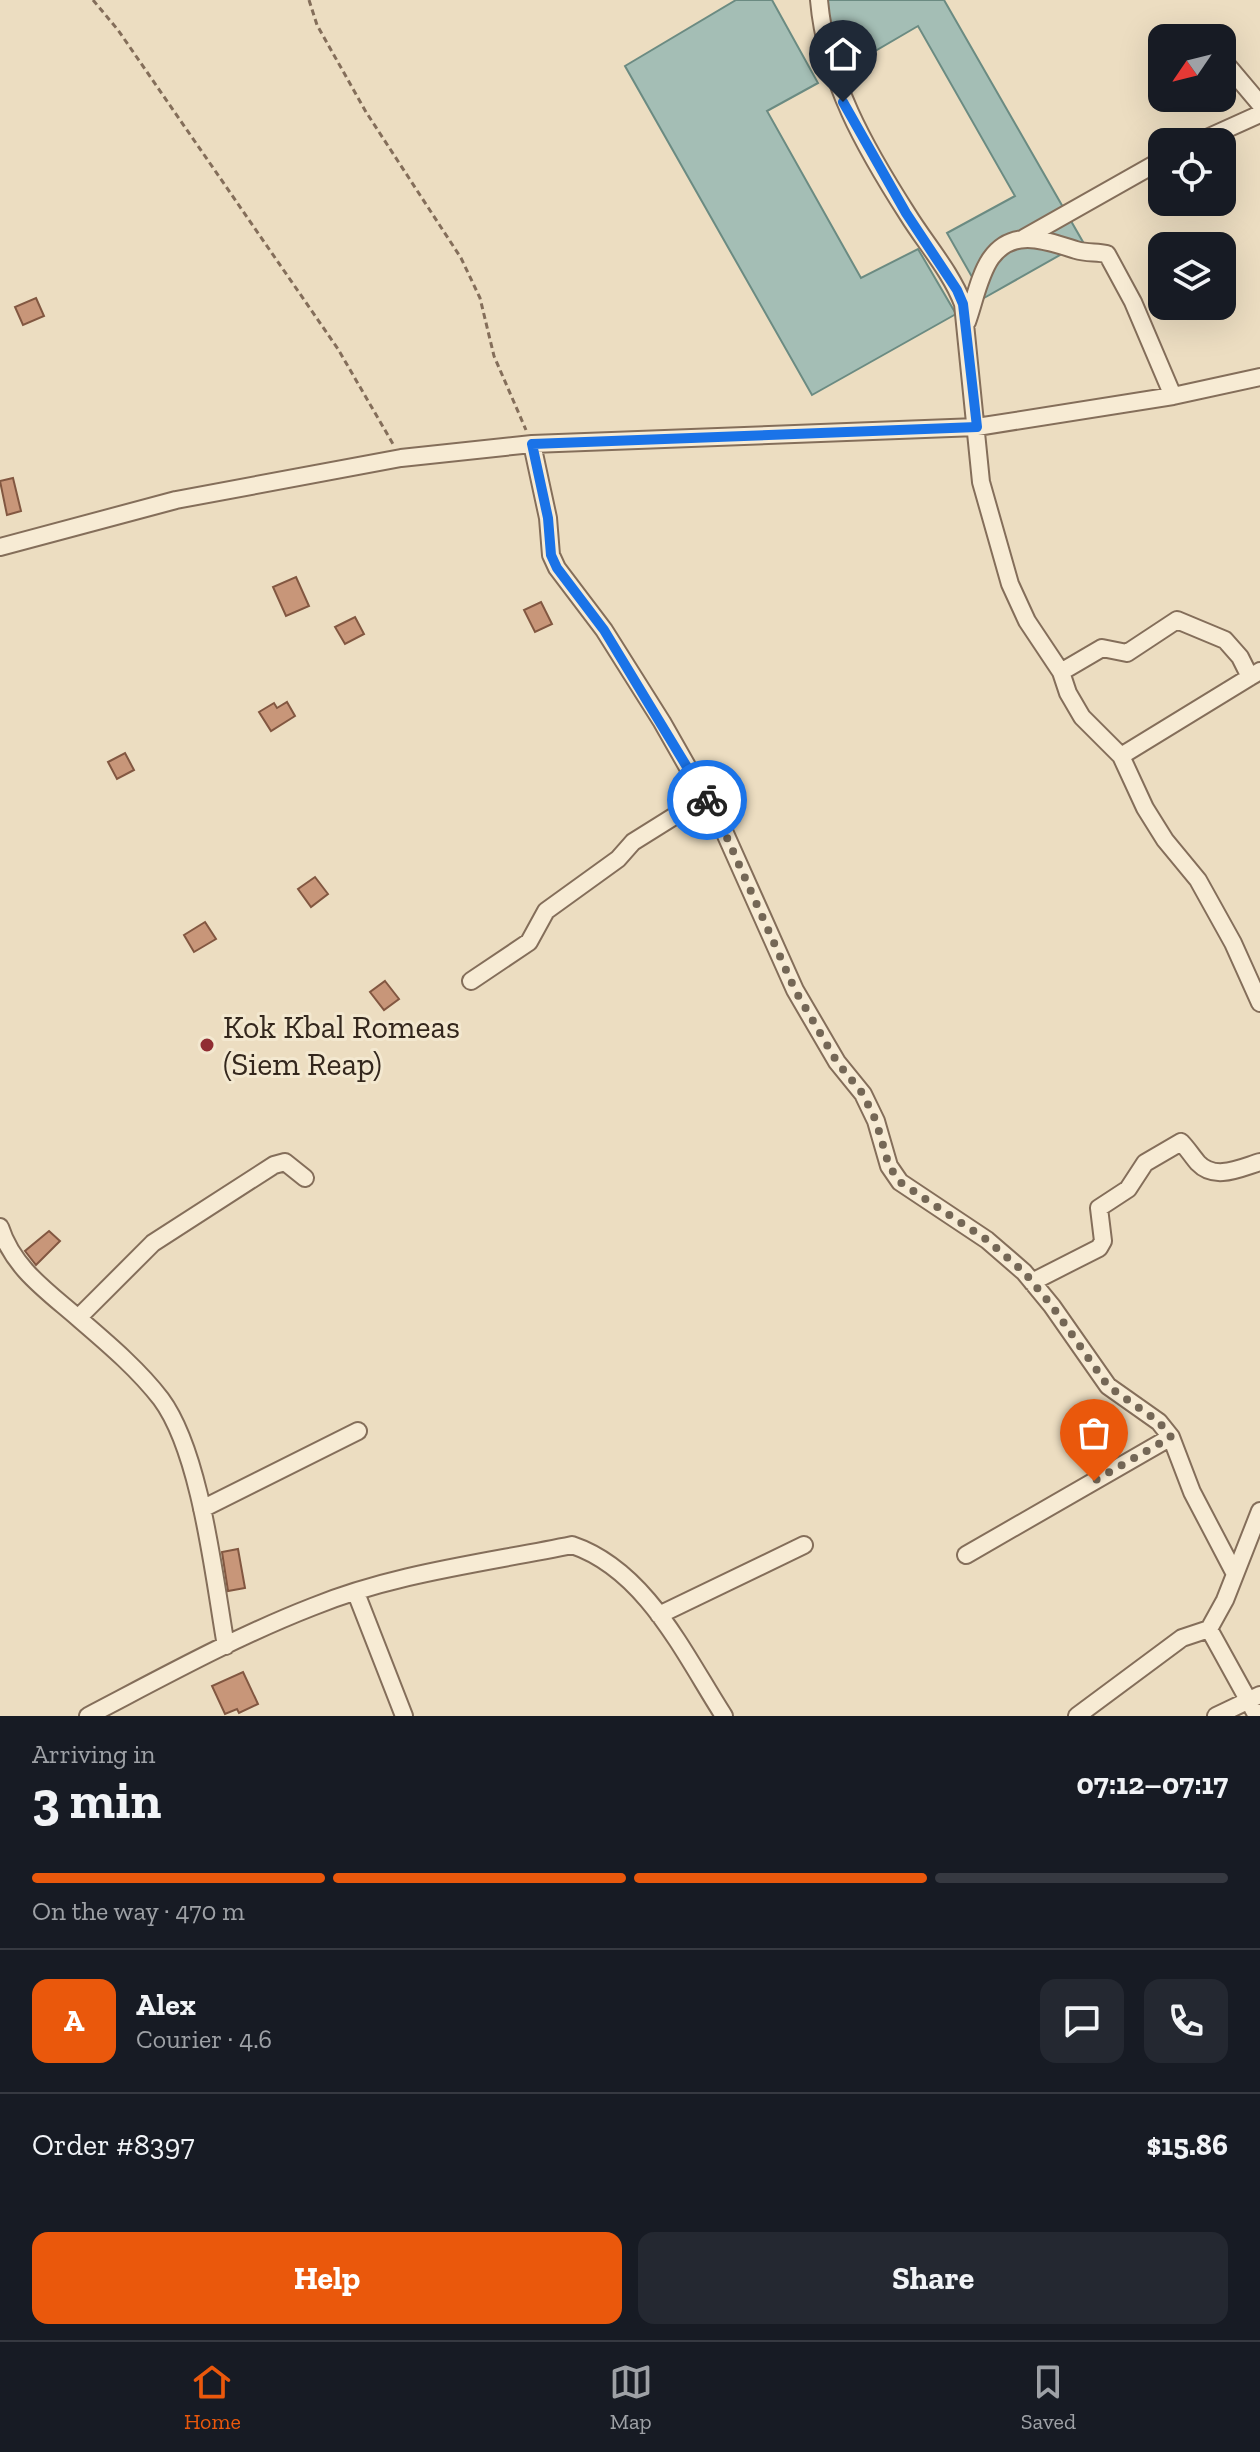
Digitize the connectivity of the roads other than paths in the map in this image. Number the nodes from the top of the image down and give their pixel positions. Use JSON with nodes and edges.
{"nodes":[{"id":1,"x":819,"y":0,"type":"edge"},
{"id":2,"x":1236,"y":76,"type":"edge"},
{"id":3,"x":1260,"y":104,"type":"edge"},
{"id":4,"x":1260,"y":114,"type":"edge"},
{"id":5,"x":1229,"y":128,"type":"edge"},
{"id":6,"x":1148,"y":168,"type":"edge"},
{"id":7,"x":1024,"y":238,"type":"junction"},
{"id":8,"x":965,"y":326,"type":"junction"},
{"id":9,"x":1260,"y":377,"type":"edge"},
{"id":10,"x":1173,"y":396,"type":"junction"},
{"id":11,"x":977,"y":427,"type":"junction"},
{"id":12,"x":532,"y":444,"type":"junction"},
{"id":13,"x":0,"y":547,"type":"edge"},
{"id":14,"x":1061,"y":672,"type":"junction"},
{"id":15,"x":1255,"y":674,"type":"edge"},
{"id":16,"x":1121,"y":756,"type":"junction"},
{"id":17,"x":705,"y":797,"type":"junction"},
{"id":18,"x":471,"y":981,"type":"dead end"},
{"id":19,"x":1260,"y":1003,"type":"edge"},
{"id":20,"x":1260,"y":1162,"type":"edge"},
{"id":21,"x":305,"y":1178,"type":"dead end"},
{"id":22,"x":0,"y":1227,"type":"edge"},
{"id":23,"x":1032,"y":1282,"type":"junction"},
{"id":24,"x":78,"y":1318,"type":"junction"},
{"id":25,"x":358,"y":1431,"type":"dead end"},
{"id":26,"x":1171,"y":1437,"type":"junction"},
{"id":27,"x":202,"y":1509,"type":"junction"},
{"id":28,"x":1260,"y":1511,"type":"edge"},
{"id":29,"x":804,"y":1545,"type":"dead end"},
{"id":30,"x":966,"y":1555,"type":"dead end"},
{"id":31,"x":1235,"y":1574,"type":"junction"},
{"id":32,"x":356,"y":1593,"type":"junction"},
{"id":33,"x":659,"y":1615,"type":"junction"},
{"id":34,"x":1209,"y":1629,"type":"junction"},
{"id":35,"x":226,"y":1646,"type":"junction"},
{"id":36,"x":1255,"y":1704,"type":"edge"},
{"id":37,"x":88,"y":1716,"type":"edge"},
{"id":38,"x":404,"y":1716,"type":"edge"},
{"id":39,"x":724,"y":1716,"type":"edge"},
{"id":40,"x":1077,"y":1716,"type":"edge"},
{"id":41,"x":1216,"y":1716,"type":"edge"}],
"edges":[{"from":1,"to":8,"type":"street"},
{"from":2,"to":3,"type":"street"},
{"from":4,"to":5,"type":"street"},
{"from":6,"to":7,"type":"street"},
{"from":7,"to":8,"type":"street"},
{"from":7,"to":10,"type":"street"},
{"from":8,"to":11,"type":"street"},
{"from":9,"to":10,"type":"street"},
{"from":10,"to":11,"type":"street"},
{"from":11,"to":12,"type":"street"},
{"from":11,"to":14,"type":"street"},
{"from":12,"to":13,"type":"street"},
{"from":12,"to":17,"type":"street"},
{"from":14,"to":15,"type":"street"},
{"from":14,"to":16,"type":"street"},
{"from":15,"to":16,"type":"street"},
{"from":16,"to":19,"type":"street"},
{"from":17,"to":18,"type":"street"},
{"from":17,"to":23,"type":"street"},
{"from":20,"to":23,"type":"street"},
{"from":21,"to":24,"type":"street"},
{"from":22,"to":24,"type":"street"},
{"from":23,"to":26,"type":"street"},
{"from":24,"to":27,"type":"street"},
{"from":25,"to":27,"type":"street"},
{"from":26,"to":30,"type":"street"},
{"from":26,"to":31,"type":"street"},
{"from":27,"to":35,"type":"street"},
{"from":28,"to":31,"type":"street"},
{"from":29,"to":33,"type":"street"},
{"from":31,"to":34,"type":"street"},
{"from":32,"to":33,"type":"street"},
{"from":32,"to":35,"type":"street"},
{"from":32,"to":38,"type":"street"},
{"from":33,"to":39,"type":"street"},
{"from":34,"to":36,"type":"street"},
{"from":34,"to":40,"type":"street"},
{"from":35,"to":37,"type":"street"},
{"from":36,"to":41,"type":"street"}]}
